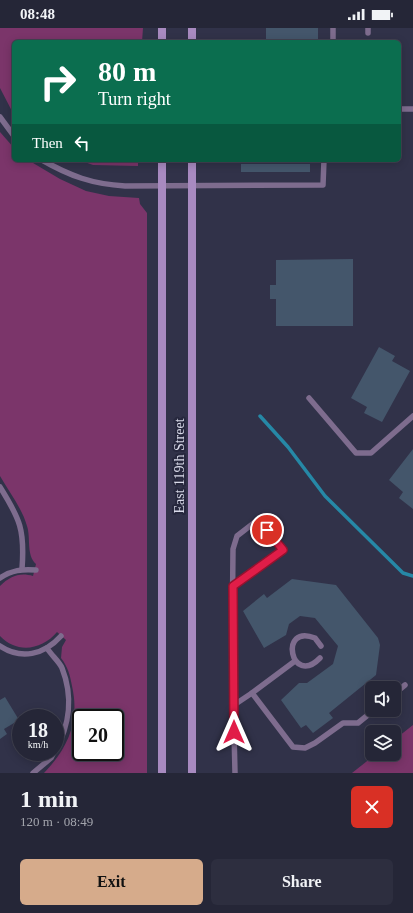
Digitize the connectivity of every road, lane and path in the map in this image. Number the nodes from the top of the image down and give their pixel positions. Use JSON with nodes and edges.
{"nodes":[{"id":1,"x":162,"y":28,"type":"edge"},
{"id":2,"x":192,"y":28,"type":"edge"},
{"id":3,"x":333,"y":28,"type":"edge"},
{"id":4,"x":162,"y":40,"type":"edge"},
{"id":5,"x":192,"y":40,"type":"edge"},
{"id":6,"x":333,"y":40,"type":"edge"},
{"id":7,"x":401,"y":109,"type":"edge"},
{"id":8,"x":413,"y":109,"type":"edge"},
{"id":9,"x":0,"y":117,"type":"edge"},
{"id":10,"x":12,"y":133,"type":"edge"},
{"id":11,"x":46,"y":162,"type":"edge"},
{"id":12,"x":162,"y":162,"type":"edge"},
{"id":13,"x":192,"y":162,"type":"edge"},
{"id":14,"x":324,"y":162,"type":"edge"},
{"id":15,"x":192,"y":184,"type":"junction"},
{"id":16,"x":162,"y":185,"type":"junction"},
{"id":17,"x":309,"y":398,"type":"dead end"},
{"id":18,"x":413,"y":416,"type":"edge"},
{"id":19,"x":0,"y":487,"type":"edge"},
{"id":20,"x":22,"y":569,"type":"junction"},
{"id":21,"x":36,"y":570,"type":"dead end"},
{"id":22,"x":0,"y":578,"type":"edge"},
{"id":23,"x":233,"y":586,"type":"junction"},
{"id":24,"x":60,"y":636,"type":"dead end"},
{"id":25,"x":0,"y":646,"type":"edge"},
{"id":26,"x":321,"y":646,"type":"dead end"},
{"id":27,"x":47,"y":648,"type":"junction"},
{"id":28,"x":320,"y":658,"type":"dead end"},
{"id":29,"x":296,"y":660,"type":"junction"},
{"id":30,"x":405,"y":685,"type":"dead end"},
{"id":31,"x":401,"y":688,"type":"edge"},
{"id":32,"x":252,"y":693,"type":"junction"},
{"id":33,"x":234,"y":705,"type":"junction"},
{"id":34,"x":365,"y":717,"type":"edge"},
{"id":35,"x":64,"y":737,"type":"edge"},
{"id":36,"x":47,"y":761,"type":"edge"},
{"id":37,"x":32,"y":773,"type":"edge"},
{"id":38,"x":162,"y":773,"type":"edge"},
{"id":39,"x":192,"y":773,"type":"edge"},
{"id":40,"x":235,"y":773,"type":"edge"}],
"edges":[{"from":1,"to":4,"type":"main road"},
{"from":2,"to":5,"type":"main road"},
{"from":3,"to":6,"type":"lane"},
{"from":7,"to":8,"type":"lane"},
{"from":9,"to":10,"type":"lane"},
{"from":11,"to":16,"type":"lane"},
{"from":12,"to":16,"type":"main road","name":"East 119th Street"},
{"from":13,"to":15,"type":"main road","name":"East 119th Street"},
{"from":14,"to":15,"type":"lane"},
{"from":15,"to":16,"type":"lane"},
{"from":15,"to":39,"type":"main road","name":"East 119th Street"},
{"from":16,"to":38,"type":"main road","name":"East 119th Street"},
{"from":17,"to":18,"type":"lane"},
{"from":19,"to":20,"type":"lane"},
{"from":20,"to":21,"type":"lane"},
{"from":20,"to":22,"type":"lane"},
{"from":23,"to":23,"type":"lane"},
{"from":23,"to":33,"type":"lane"},
{"from":24,"to":27,"type":"lane"},
{"from":25,"to":27,"type":"lane"},
{"from":26,"to":29,"type":"lane"},
{"from":27,"to":35,"type":"lane"},
{"from":28,"to":29,"type":"lane"},
{"from":29,"to":32,"type":"lane"},
{"from":30,"to":31,"type":"lane"},
{"from":32,"to":33,"type":"lane"},
{"from":32,"to":34,"type":"lane"},
{"from":33,"to":40,"type":"lane"},
{"from":36,"to":37,"type":"lane"}]}
